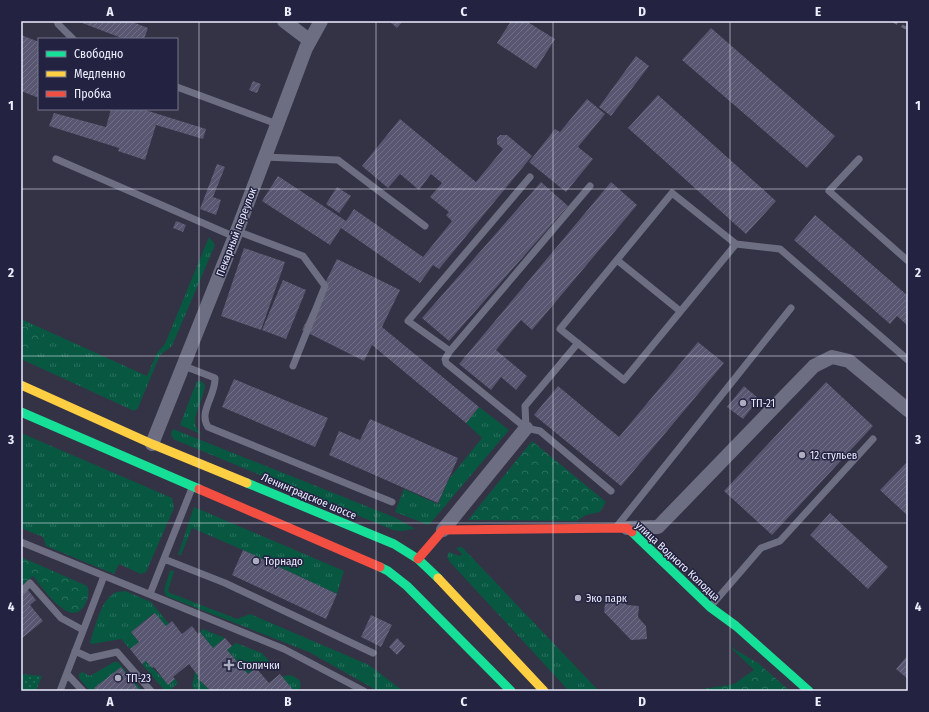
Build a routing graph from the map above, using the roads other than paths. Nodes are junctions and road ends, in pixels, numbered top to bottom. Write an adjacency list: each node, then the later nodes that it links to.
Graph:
1 (57, 21): 4 (lane)
2 (284, 21): 5 (street)
3 (321, 21): 5 (street, Пекарный переулок)
4 (72, 38)
5 (309, 40): 7 (street, Пекарный переулок)
6 (178, 87): 7 (lane)
7 (276, 124): 8 (street, Пекарный переулок)
8 (264, 157): 13 (lane); 14 (street, Пекарный переулок)
9 (56, 159): 14 (lane)
10 (859, 160): 17 (lane)
11 (530, 177): 21 (lane)
12 (590, 186): 21 (lane)
13 (424, 226)
14 (236, 234): 23 (street, Пекарный переулок); 24 (lane)
15 (736, 244): 16 (lane); 19 (lane); 22 (lane)
16 (617, 260): 19 (lane); 20 (lane)
17 (908, 261)
18 (791, 308): 34 (lane)
19 (680, 311): 20 (lane)
20 (578, 343): 28 (lane)
21 (450, 351): 28 (lane)
22 (908, 360)
23 (184, 366): 30 (street, Пекарный переулок); 33 (lane)
24 (293, 366)
25 (21, 385): 30 (main road, Ленинградское шоссе)
26 (908, 410): 34 (street)
27 (21, 412): 31 (main road)
28 (526, 428): 32 (lane); 35 (street)
29 (873, 439): 42 (lane)
30 (152, 444): 38 (main road, Ленинградское шоссе)
31 (193, 486): 37 (lane); 51 (main road)
32 (611, 491)
33 (392, 502)
34 (621, 528): 35 (main road); 42 (main road, улица Водного Колодца)
35 (443, 530): 38 (main road)
36 (21, 542): 39 (lane)
37 (164, 559): 41 (lane); 45 (lane)
38 (418, 559): 52 (main road, Ленинградское шоссе)
39 (104, 576): 41 (lane); 43 (lane)
40 (23, 590): 43 (lane)
41 (150, 594): 50 (lane)
42 (710, 607): 53 (main road, улица Водного Колодца)
43 (83, 630): 44 (lane)
44 (75, 651): 46 (lane); 49 (lane)
45 (373, 653)
46 (67, 674): 47 (lane); 48 (lane)
47 (60, 691)
48 (83, 691)
49 (151, 691)
50 (364, 691)
51 (511, 691)
52 (544, 691)
53 (809, 691)

